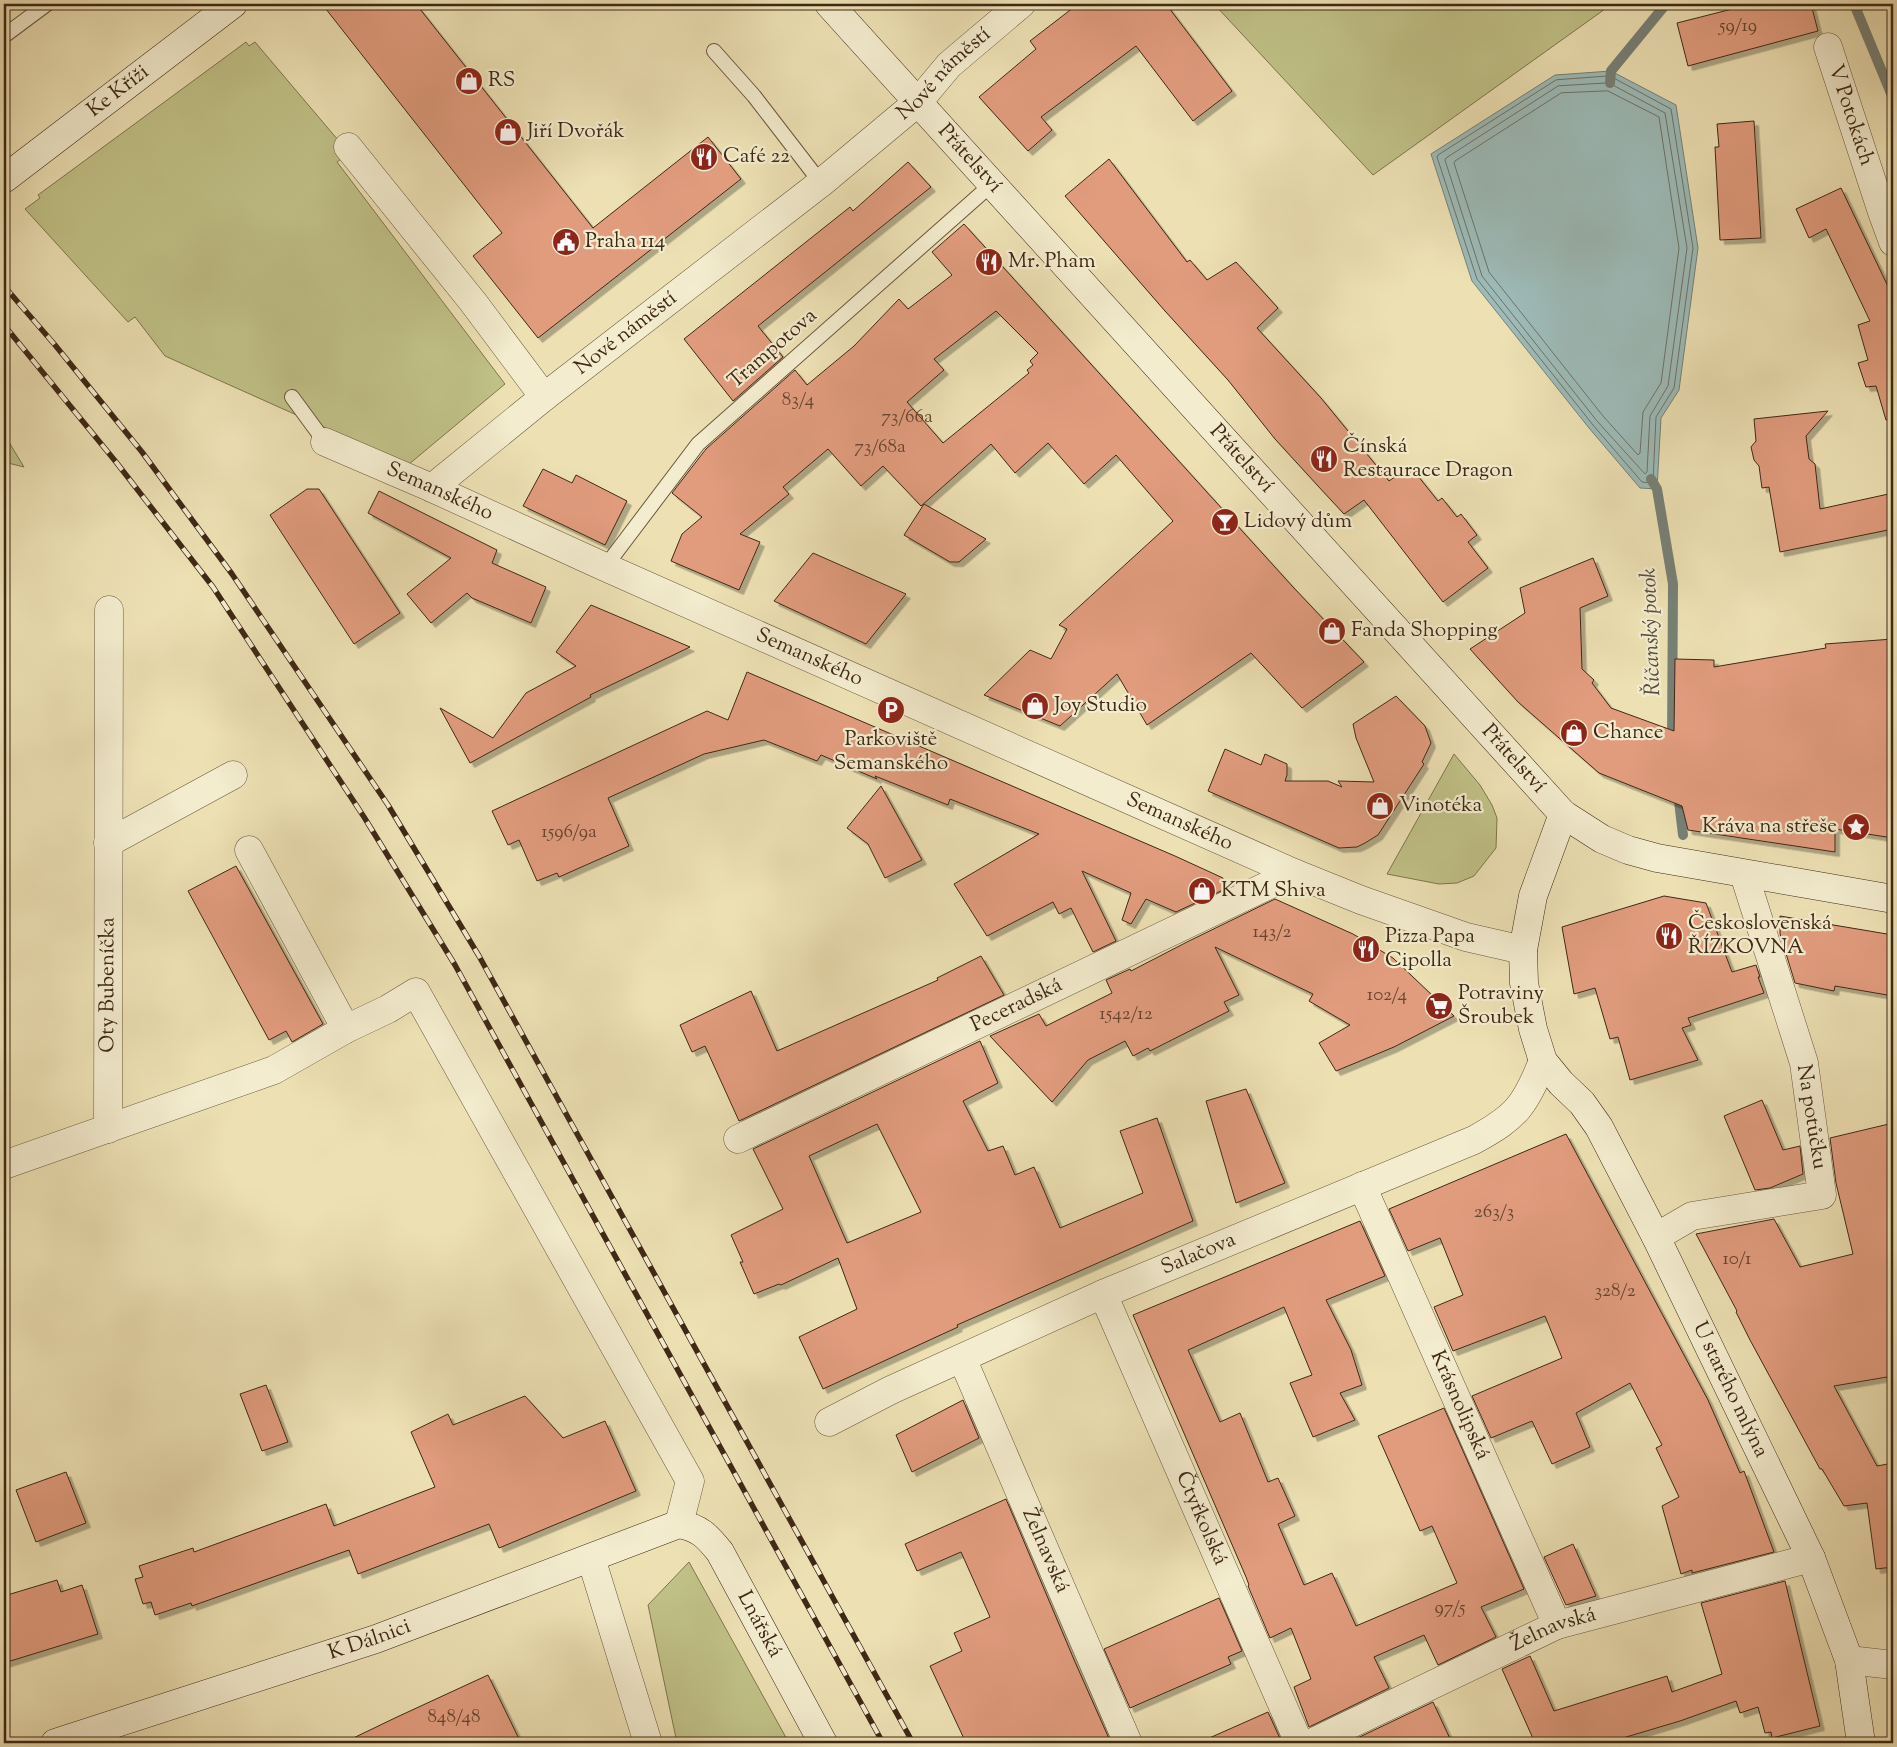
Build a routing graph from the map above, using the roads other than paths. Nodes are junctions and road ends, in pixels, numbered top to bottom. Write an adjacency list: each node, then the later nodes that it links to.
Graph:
1 (47, 4): 5 (lane)
2 (233, 4): 10 (street, Ke Kříži)
3 (829, 4): 8 (street, Přátelství)
4 (1021, 4): 8 (street, Nové náměstí)
5 (4, 36)
6 (1828, 47): 13 (street, V Potokách)
7 (714, 51): 11 (lane)
8 (918, 102): 11 (street, Nové náměstí); 12 (street, Přátelství)
9 (348, 147): 15 (street)
10 (4, 179)
11 (821, 183): 15 (street, Nové náměstí)
12 (992, 184): 18 (lane, Trampotova); 21 (street, Přátelství)
13 (1893, 242)
14 (292, 397): 16 (lane)
15 (544, 397): 17 (street, Nové náměstí)
16 (325, 442): 17 (street, Semanského)
17 (432, 488): 18 (street, Semanského)
18 (605, 567): 24 (street, Semanského)
19 (108, 610): 22 (street, Oty Bubeníčka)
20 (234, 775): 22 (street)
21 (1563, 814): 25 (street, Přátelství); 27 (street, U starého mlýna)
22 (108, 842): 30 (street, Oty Bubeníčka)
23 (249, 850): 28 (street)
24 (1294, 873): 27 (street, Semanského); 31 (street, Peceradská)
25 (1744, 874): 26 (street, Přátelství); 34 (street, Na potůčku)
26 (1893, 899)
27 (1523, 950): 29 (street, U starého mlýna)
28 (346, 1029): 30 (street); 38 (street)
29 (1543, 1061): 33 (street, Salačova); 34 (street, U starého mlýna)
30 (108, 1128): 32 (street)
31 (738, 1139)
32 (4, 1165)
33 (1362, 1186): 35 (street, Salačova); 41 (street, Krásnolipská)
34 (1656, 1237): 40 (street, U starého mlýna)
35 (1103, 1294): 36 (street, Salačova); 48 (street, Čtyřkolská)
36 (962, 1358): 37 (street, Salačova); 47 (street, Želnavská)
37 (829, 1422)
38 (679, 1524): 39 (street, K Dálnici); 46 (street, Lnářská)
39 (590, 1558): 44 (street, K Dálnici); 45 (street)
40 (1811, 1558): 41 (street, Želnavská); 42 (street, U starého mlýna)
41 (1557, 1625): 49 (street, Želnavská)
42 (1849, 1660): 43 (street); 50 (street, U starého mlýna)
43 (1893, 1665)
44 (55, 1743)
45 (648, 1743)
46 (823, 1743)
47 (1128, 1743)
48 (1299, 1743)
49 (1311, 1743)
50 (1861, 1743)

